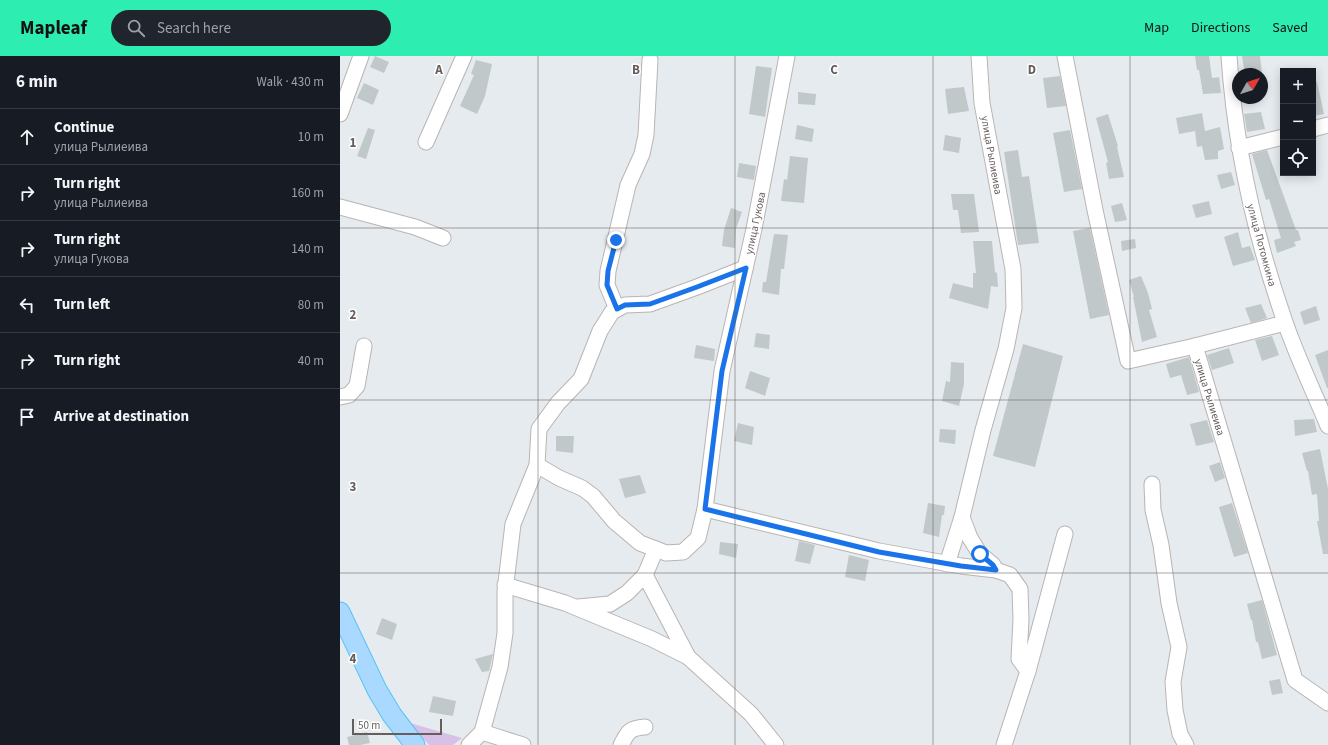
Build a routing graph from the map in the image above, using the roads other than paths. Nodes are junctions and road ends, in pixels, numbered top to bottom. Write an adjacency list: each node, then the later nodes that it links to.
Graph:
1 (361, 56): 8 (street)
2 (464, 56): 12 (street)
3 (787, 56): 16 (street, улица Гукова)
4 (979, 56): 26 (street, улица Рылиеива)
5 (1065, 56): 20 (street, улица Рылиеива)
6 (1228, 56): 13 (street, улица Потомкина)
7 (645, 57): 17 (street)
8 (340, 114)
9 (1328, 125): 10 (street)
10 (1316, 128)
11 (1280, 138): 13 (street)
12 (426, 142)
13 (1239, 148): 18 (street, улица Потомкина)
14 (340, 207): 15 (street)
15 (443, 238)
16 (746, 268): 17 (street); 25 (street, улица Гукова)
17 (617, 309): 23 (street)
18 (1285, 324): 20 (street); 22 (street, улица Потомкина)
19 (364, 346): 21 (street)
20 (1195, 346): 37 (street, улица Рылиеива)
21 (340, 397)
22 (1328, 426)
23 (537, 465): 28 (street, улица Гукова); 32 (street)
24 (1152, 484): 46 (street)
25 (705, 509): 28 (street, улица Гукова); 29 (street)
26 (962, 518): 29 (street, улица Рылиеива); 30 (street)
27 (1065, 534): 36 (street)
28 (656, 549): 31 (street)
29 (947, 564): 30 (street)
30 (996, 570): 36 (street)
31 (645, 575): 33 (street); 35 (street)
32 (505, 585): 33 (street); 39 (street)
33 (575, 608): 35 (street)
34 (340, 612): 40 (main road)
35 (688, 657): 44 (street)
36 (1028, 672): 45 (street)
37 (1328, 703)
38 (645, 727): 43 (street)
39 (482, 732): 41 (street); 42 (street)
40 (415, 745)
41 (469, 745)
42 (523, 745)
43 (621, 745)
44 (776, 745)
45 (1004, 745)
46 (1186, 745)

